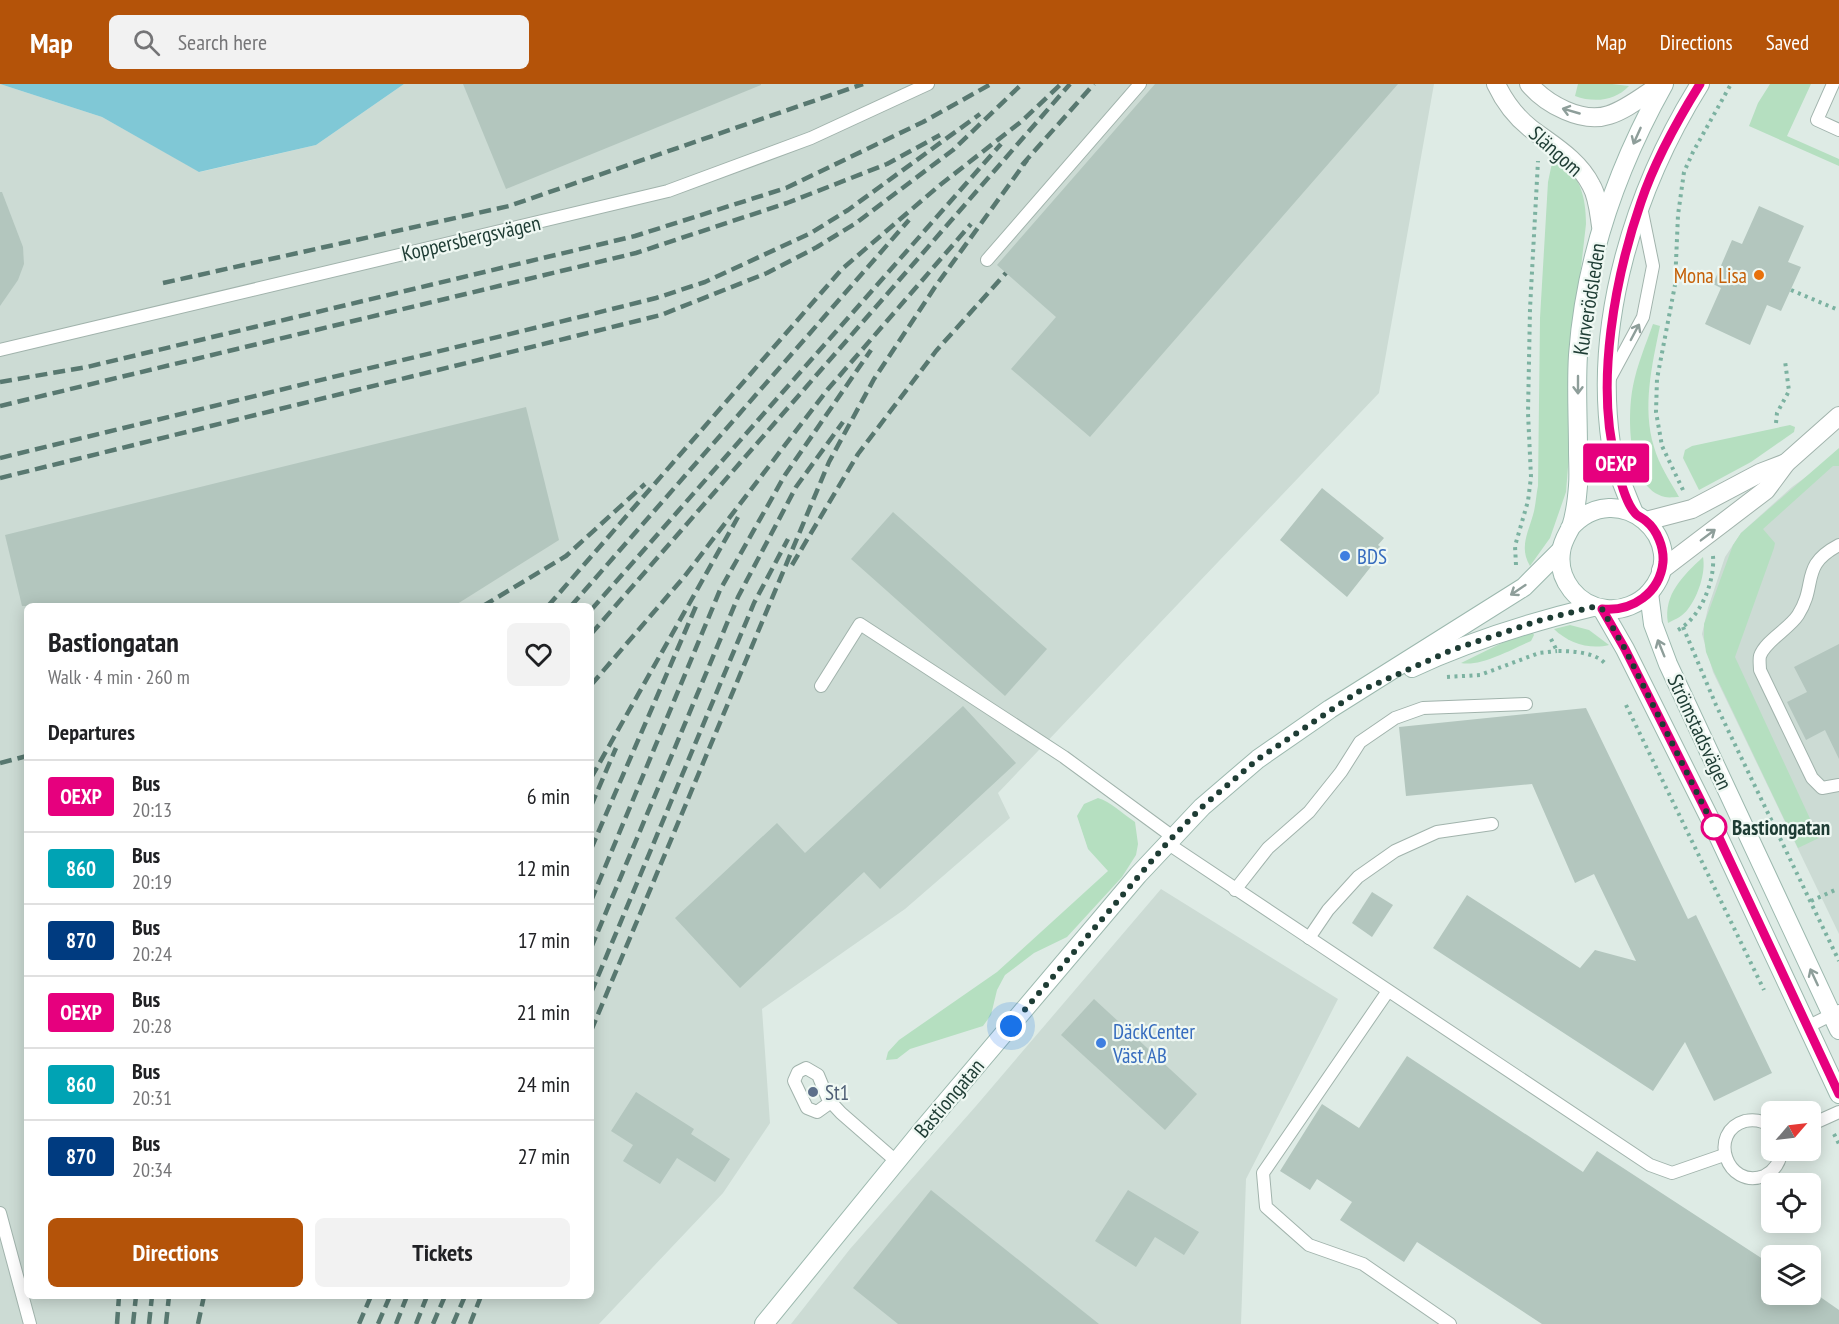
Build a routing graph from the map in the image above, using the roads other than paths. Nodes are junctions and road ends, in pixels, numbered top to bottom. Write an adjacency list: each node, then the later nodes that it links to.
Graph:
1 (928, 84): 12 (lane, Koppersbergsvägen)
2 (1140, 84): 11 (lane)
3 (1496, 84): 10 (main road, Slängom)
4 (1529, 84): 5 (main road, Slängom, one-way to 4)
5 (1663, 84): 10 (main road, Kurverödsleden, one-way to 10)
6 (1700, 84): 9 (main road, Kurverödsleden)
7 (1833, 84): 8 (lane)
8 (1839, 130)
9 (1641, 202): 13 (main road, Kurverödsleden); 13 (lane, one-way to 9)
10 (1601, 226): 17 (main road, Kurverödsleden, one-way to 17)
11 (987, 260)
12 (0, 350)
13 (1607, 384): 16 (main road, Kurverödsleden)
14 (1839, 416): 15 (main road)
15 (1786, 463): 16 (main road); 20 (main road, one-way to 15)
16 (1640, 517): 17 (main road); 20 (main road, Kurverödsleden)
17 (1570, 528): 19 (main road, Kurverödsleden)
18 (1839, 545): 26 (lane)
19 (1561, 550): 22 (main road, Kurverödsleden); 24 (main road, Bastiongatan, one-way to 24)
20 (1661, 570): 21 (main road)
21 (1649, 593): 22 (main road); 32 (main road, Strömstadsvägen, one-way to 21)
22 (1598, 608): 24 (main road, Bastiongatan); 33 (main road, Strömstadsvägen)
23 (821, 686): 28 (lane)
24 (1358, 692): 28 (main road, Bastiongatan)
25 (1526, 704): 29 (lane)
26 (1839, 785)
27 (1492, 824): 30 (lane)
28 (1170, 840): 29 (lane); 40 (main road, Bastiongatan)
29 (1235, 890): 30 (lane)
30 (1309, 938): 31 (lane)
31 (1388, 991): 39 (lane); 45 (lane)
32 (1837, 1019): 33 (lane)
33 (1808, 1027): 34 (main road, Strömstadsvägen)
34 (1839, 1094)
35 (831, 1102): 40 (lane)
36 (1839, 1112): 37 (lane)
37 (1821, 1120)
38 (1761, 1121): 39 (lane)
39 (1724, 1155): 41 (lane)
40 (896, 1161): 44 (main road, Bastiongatan)
41 (1779, 1161)
42 (0, 1213): 43 (lane)
43 (30, 1324)
44 (764, 1324)
45 (1450, 1324)

